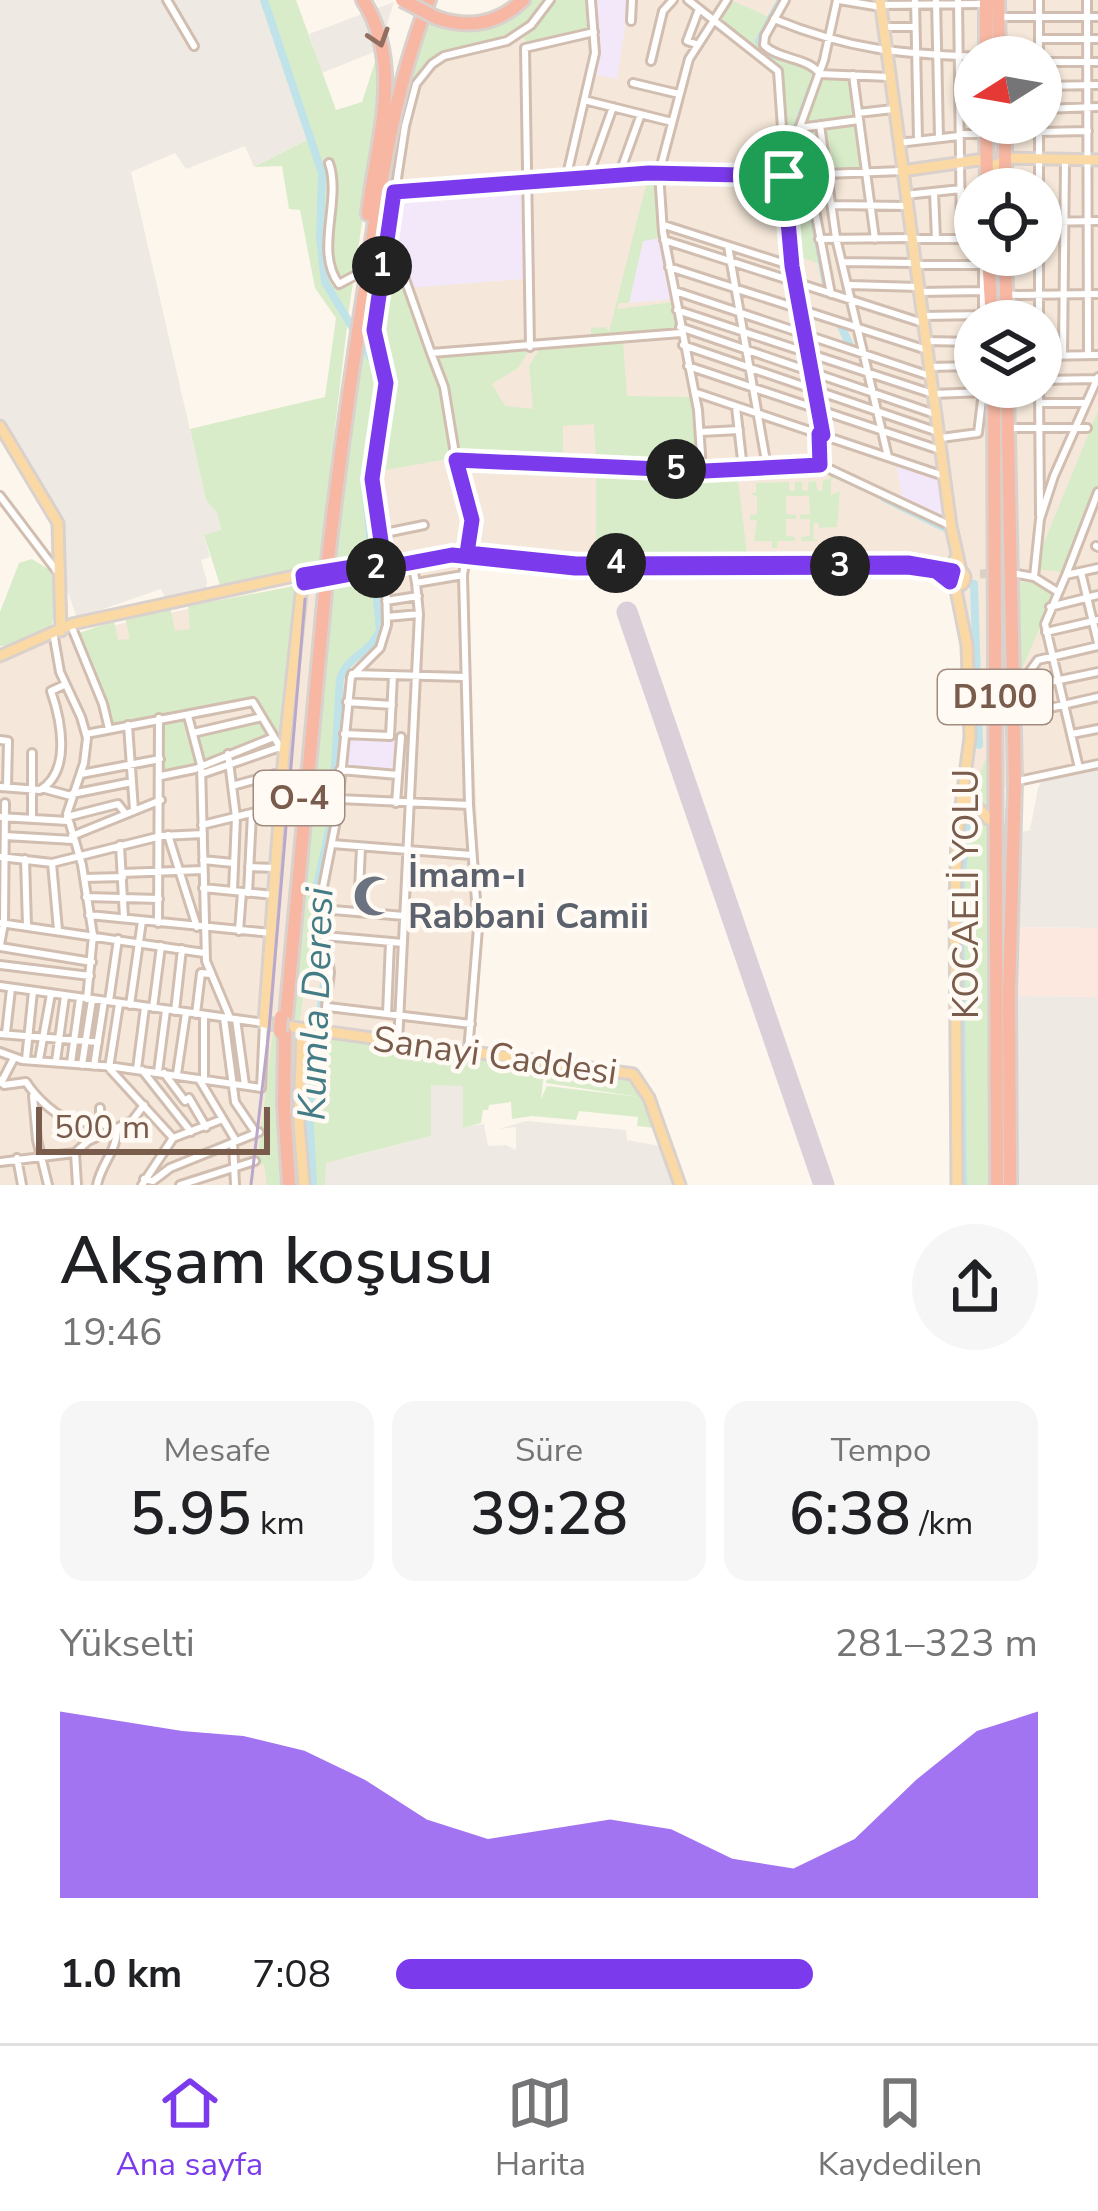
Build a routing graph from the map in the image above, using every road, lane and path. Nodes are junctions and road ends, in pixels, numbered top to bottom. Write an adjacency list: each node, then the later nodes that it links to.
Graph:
1 (167, 0): 44 (street)
2 (363, 0): 121 (highway, one-way to 121)
3 (402, 0): 23 (highway, bridge)
4 (414, 0): 23 (highway, bridge)
5 (426, 0): 121 (highway, O-4); 156 (highway, O-4)
6 (519, 0): 23 (highway)
7 (550, 0): 100 (street)
8 (591, 0): 33 (street)
9 (632, 0): 30 (street)
10 (673, 0): 50 (street)
11 (688, 0): 22 (street)
12 (727, 0): 29 (street)
13 (785, 0): 28 (street)
14 (838, 0): 21 (street); 42 (street)
15 (1039, 0): 27 (street)
16 (1087, 0): 25 (street)
17 (991, 1): 20 (street); 24 (highway); 35 (street); 36 (highway)
18 (915, 2): 19 (street); 21 (street); 32 (street)
19 (937, 2): 20 (street); 47 (street)
20 (958, 2): 34 (street)
21 (880, 4): 31 (main road)
22 (699, 9): 29 (street); 43 (street)
23 (439, 15)
24 (1004, 17): 27 (street); 37 (highway)
25 (1087, 17): 26 (street); 27 (street); 40 (street)
26 (1098, 17)
27 (1039, 18): 38 (street)
28 (774, 19): 42 (street); 53 (street)
29 (713, 20): 43 (street); 95 (street)
30 (631, 21)
31 (884, 28): 32 (street); 45 (main road)
32 (915, 28): 46 (street)
33 (594, 32): 61 (street); 98 (street)
34 (958, 36)
35 (985, 36)
36 (994, 36)
37 (1000, 36)
38 (1039, 36)
39 (1062, 39): 40 (street)
40 (1087, 39): 41 (street); 51 (street)
41 (1098, 39)
42 (829, 41): 45 (street); 53 (street)
43 (696, 44): 60 (street)
44 (194, 46)
45 (886, 52): 46 (street); 55 (main road)
46 (914, 53): 47 (street); 76 (street)
47 (936, 55): 48 (street); 75 (street)
48 (954, 56)
49 (1062, 61): 51 (street)
50 (650, 62)
51 (1088, 62): 52 (street); 57 (street)
52 (1098, 62)
53 (820, 74): 54 (street); 71 (street)
54 (853, 75): 55 (street); 68 (street)
55 (889, 76): 66 (main road)
56 (633, 83): 60 (street)
57 (1088, 85): 58 (street); 59 (street); 63 (street)
58 (1098, 85)
59 (1062, 86)
60 (679, 94): 69 (street)
61 (584, 100): 62 (street); 97 (street)
62 (613, 107): 67 (street); 96 (street)
63 (1088, 107): 64 (street); 65 (street); 73 (street)
64 (1098, 107)
65 (1062, 108)
66 (893, 109): 68 (street); 77 (main road)
67 (641, 114): 69 (street); 92 (street)
68 (859, 117): 70 (street); 91 (street)
69 (672, 122): 90 (street)
70 (820, 125): 71 (street); 94 (street)
71 (799, 128): 93 (street)
72 (1062, 129): 73 (street)
73 (1088, 131): 83 (street)
74 (954, 136): 75 (street)
75 (939, 138): 76 (street)
76 (918, 140): 77 (street)
77 (898, 143): 89 (main road)
78 (959, 144): 85 (street)
79 (1039, 144): 81 (street)
80 (999, 155): 81 (main road); 84 (highway); 84 (highway)
81 (1039, 157): 82 (main road); 88 (street)
82 (1065, 158): 83 (main road); 105 (street)
83 (1093, 158): 106 (street)
84 (984, 159): 85 (main road)
85 (960, 163): 87 (street); 89 (main road)
86 (328, 164): 131 (street)
87 (960, 168)
88 (1039, 168)
89 (902, 170): 91 (street); 102 (main road)
90 (659, 173): 92 (street); 95 (street); 108 (street)
91 (867, 173): 94 (street); 104 (street)
92 (619, 175): 96 (street)
93 (803, 175): 94 (street); 95 (street); 113 (street)
94 (826, 175): 103 (street)
95 (784, 176): 127 (street)
96 (588, 177): 97 (street)
97 (566, 179): 98 (street)
98 (527, 182): 100 (street); 168 (street)
99 (954, 190): 101 (street)
100 (394, 192): 109 (street)
101 (934, 192): 102 (street); 114 (street)
102 (905, 200): 104 (street); 112 (main road)
103 (831, 205): 104 (street); 110 (street)
104 (871, 205): 111 (street)
105 (1064, 221): 106 (street); 144 (street)
106 (1088, 221): 107 (street); 117 (street)
107 (1098, 221)
108 (662, 225): 116 (street); 119 (street)
109 (388, 229): 120 (street); 124 (street)
110 (836, 238): 111 (street); 113 (street); 125 (street)
111 (875, 238): 112 (street)
112 (910, 238): 114 (street); 126 (main road)
113 (819, 239): 143 (street)
114 (936, 239): 115 (street)
115 (954, 239)
116 (664, 240): 123 (street); 128 (street)
117 (1088, 245): 118 (street); 129 (street)
118 (1098, 245)
119 (728, 246): 123 (street); 127 (street)
120 (394, 252): 124 (street); 171 (street)
121 (364, 257): 156 (highway, O-4)
122 (954, 260): 126 (street)
123 (730, 261): 137 (street); 139 (street)
124 (382, 262): 136 (street)
125 (843, 262): 126 (street); 138 (street)
126 (914, 264): 140 (main road)
127 (792, 266): 137 (street)
128 (669, 267): 139 (street); 141 (street)
129 (1088, 269): 130 (street); 147 (street)
130 (1098, 269)
131 (354, 276)
132 (987, 276): 142 (street)
133 (1005, 276): 148 (highway)
134 (1040, 276): 146 (street)
135 (370, 279): 136 (street)
136 (380, 281): 227 (street)
137 (794, 281): 143 (street); 153 (street)
138 (850, 285): 140 (street); 152 (street)
139 (735, 288): 153 (street); 155 (street)
140 (918, 290): 142 (street); 159 (main road)
141 (675, 291): 154 (street); 155 (street)
142 (984, 291): 149 (street)
143 (831, 293): 152 (street)
144 (1063, 293): 146 (street); 147 (street); 175 (street)
145 (1098, 293): 147 (street)
146 (1040, 294): 148 (street); 151 (street)
147 (1088, 294): 157 (street)
148 (1006, 295): 150 (highway)
149 (987, 300)
150 (1004, 300)
151 (1040, 300)
152 (854, 301): 159 (street); 161 (street)
153 (799, 308): 161 (street); 164 (street)
154 (677, 310): 162 (street); 163 (street)
155 (740, 312): 163 (street); 164 (street)
156 (358, 316): 453 (highway, O-4, bridge)
157 (1088, 319): 158 (street); 173 (street)
158 (1098, 319)
159 (922, 320): 160 (street); 167 (main road)
160 (954, 320)
161 (859, 328): 167 (street); 172 (street)
162 (680, 330): 166 (street); 168 (street); 169 (street)
163 (743, 331): 169 (street); 170 (street)
164 (804, 334): 170 (street); 172 (street)
165 (954, 343): 167 (street)
166 (682, 345): 176 (street); 177 (street)
167 (926, 345): 180 (main road)
168 (530, 346): 171 (street)
169 (747, 350): 177 (street); 179 (street)
170 (807, 352): 179 (street); 181 (street)
171 (431, 353): 215 (street)
172 (865, 354): 180 (street); 181 (street)
173 (1088, 355): 174 (street); 175 (street)
174 (1098, 355)
175 (1063, 356)
176 (687, 365): 184 (street); 186 (street)
177 (750, 368): 184 (street); 185 (street)
178 (954, 369): 180 (street)
179 (811, 372): 185 (street); 188 (street)
180 (930, 372): 189 (main road)
181 (870, 374): 188 (street); 189 (street)
182 (1097, 378): 183 (street); 190 (street)
183 (1062, 381)
184 (754, 388): 199 (street); 201 (street)
185 (815, 391): 199 (street); 200 (street)
186 (694, 392): 192 (street); 210 (street)
187 (954, 392): 189 (street)
188 (874, 393): 200 (street); 202 (street)
189 (933, 394): 202 (main road)
190 (1085, 403): 191 (street); 205 (street)
191 (1062, 404)
192 (736, 406): 201 (street); 208 (street)
193 (988, 408): 212 (street)
194 (991, 408): 305 (highway)
195 (995, 408): 411 (highway, KOCAELİ YOLU / D100)
196 (997, 408): 213 (highway, D100)
197 (1001, 408): 203 (highway)
198 (1040, 408): 204 (street)
199 (819, 410): 209 (street); 211 (street)
200 (878, 412): 209 (street); 212 (street)
201 (760, 414): 211 (street); 217 (street)
202 (935, 414): 212 (main road)
203 (1007, 428): 204 (street); 222 (highway)
204 (1040, 428): 205 (street); 224 (street)
205 (1074, 428): 206 (street); 224 (street)
206 (1087, 428)
207 (0, 429): 233 (main road)
208 (739, 430): 210 (street); 218 (street)
209 (882, 431): 212 (street); 214 (street)
210 (701, 432): 219 (street)
211 (821, 434): 214 (street); 216 (street)
212 (939, 440): 220 (main road)
213 (1000, 442): 222 (highway); 427 (highway, D100)
214 (888, 457): 220 (street)
215 (456, 460): 219 (street); 228 (street)
216 (820, 465): 217 (street); 226 (street)
217 (767, 468): 218 (street)
218 (743, 469): 219 (street)
219 (703, 470)
220 (944, 476): 226 (main road)
221 (1098, 493): 235 (street)
222 (1008, 495): 238 (highway)
223 (0, 496): 233 (street)
224 (1044, 497): 239 (street)
225 (424, 525): 227 (street)
226 (951, 526): 236 (main road)
227 (380, 534): 230 (street)
228 (467, 555): 229 (main road); 230 (main road); 234 (street); 236 (main road); 236 (main road)
229 (412, 562): 230 (main road); 241 (street)
230 (384, 564): 240 (main road); 246 (street)
231 (1098, 568): 232 (street)
232 (1082, 572): 235 (street); 245 (street)
233 (58, 574): 251 (main road)
234 (463, 575): 241 (street); 262 (street)
235 (1066, 575): 242 (street)
236 (958, 576): 237 (main road); 306 (main road)
237 (980, 576)
238 (1012, 576): 239 (street); 256 (highway)
239 (1031, 577): 242 (street)
240 (299, 583): 251 (main road); 285 (main road)
241 (416, 583): 244 (street)
242 (1058, 592): 247 (street)
243 (1098, 595): 245 (street)
244 (418, 596): 246 (street); 248 (street)
245 (1087, 598): 247 (street); 250 (street)
246 (386, 601): 249 (street)
247 (1050, 608): 252 (street)
248 (419, 614): 249 (street); 261 (street)
249 (388, 617): 259 (street)
250 (1095, 621): 252 (street); 253 (street)
251 (62, 629): 255 (main road); 264 (street); 274 (street)
252 (1046, 632): 254 (street)
253 (1098, 645): 254 (street)
254 (1052, 656): 257 (street); 263 (street)
255 (0, 657)
256 (1014, 661): 257 (street); 267 (highway)
257 (1026, 671): 267 (street)
258 (1098, 672): 263 (street)
259 (352, 674): 260 (street); 266 (street)
260 (393, 675): 261 (street); 269 (street)
261 (416, 676): 262 (street); 283 (street)
262 (464, 677): 313 (street)
263 (1058, 680): 267 (street); 268 (street)
264 (64, 685): 277 (street); 303 (street)
265 (1098, 697): 268 (street)
266 (347, 702): 269 (street); 278 (street)
267 (1014, 702): 268 (street); 300 (highway)
268 (1065, 705): 279 (street)
269 (392, 706): 280 (street)
270 (188, 716): 271 (street); 272 (street); 276 (street)
271 (262, 717): 276 (street); 281 (street)
272 (160, 718): 273 (street); 288 (street)
273 (128, 725): 274 (street); 290 (street)
274 (109, 729): 277 (street)
275 (1098, 729): 279 (street)
276 (193, 733): 293 (street)
277 (86, 734): 296 (street)
278 (344, 734): 280 (street); 294 (street)
279 (1072, 734): 292 (street)
280 (390, 736): 282 (street)
281 (274, 737): 285 (street); 287 (street)
282 (401, 737): 283 (street); 297 (street)
283 (412, 737): 312 (street)
284 (0, 740): 302 (street)
285 (282, 750): 291 (street); 295 (main road)
286 (32, 753): 304 (street)
287 (228, 754): 291 (street); 293 (street)
288 (160, 759): 290 (street); 298 (street)
289 (1098, 764): 292 (street)
290 (131, 766): 296 (street); 299 (street)
291 (229, 767): 293 (street); 301 (street)
292 (1079, 768): 300 (street)
293 (201, 770): 298 (street); 322 (street)
294 (340, 770): 297 (street); 308 (street)
295 (283, 772): 301 (street); 314 (main road)
296 (81, 774): 307 (street)
297 (398, 775): 311 (street)
298 (161, 776): 309 (street)
299 (132, 782): 307 (street); 315 (street)
300 (1015, 782): 419 (highway)
301 (232, 786): 318 (street)
302 (3, 787): 304 (street)
303 (45, 788): 304 (street); 307 (street)
304 (31, 789): 319 (street)
305 (988, 790): 306 (main road); 321 (highway)
306 (964, 794): 321 (main road); 456 (main road)
307 (72, 796): 320 (street)
308 (339, 799): 311 (street); 326 (street)
309 (160, 800): 315 (street); 324 (street)
310 (5, 802): 317 (street)
311 (396, 802): 312 (street)
312 (409, 803): 313 (street); 329 (street)
313 (469, 805): 330 (street)
314 (280, 806): 316 (street); 338 (main road)
315 (130, 812): 320 (street); 325 (street)
316 (252, 814): 318 (street); 337 (street)
317 (2, 817): 319 (street); 323 (street)
318 (236, 817): 322 (street); 336 (street)
319 (32, 819): 320 (street)
320 (67, 819): 325 (street)
321 (988, 819): 439 (highway)
322 (203, 830): 324 (street); 334 (street)
323 (5, 836): 325 (street); 331 (street)
324 (164, 836): 327 (street); 340 (street); 341 (street)
325 (73, 838): 332 (street)
326 (332, 844): 328 (street); 350 (street)
327 (120, 845): 332 (street); 342 (street)
328 (361, 847): 329 (street); 351 (street)
329 (407, 849): 330 (street); 353 (street)
330 (472, 855): 393 (street)
331 (2, 857): 333 (street); 357 (street)
332 (80, 858): 335 (street); 343 (street)
333 (26, 860): 335 (street); 358 (street)
334 (203, 860): 336 (street); 339 (street)
335 (52, 862): 360 (street)
336 (233, 863): 345 (street)
337 (250, 867): 338 (street); 345 (street)
338 (275, 868): 346 (main road)
339 (202, 870): 340 (street); 344 (street)
340 (178, 871): 341 (street); 359 (street)
341 (160, 872): 342 (street); 349 (street)
342 (123, 875): 343 (street); 348 (street)
343 (84, 878): 347 (street)
344 (203, 888): 345 (street); 359 (street)
345 (241, 892): 346 (street); 361 (street)
346 (274, 895): 362 (main road)
347 (86, 896): 348 (street); 352 (street)
348 (124, 897): 349 (street); 354 (street)
349 (159, 899): 356 (street)
350 (320, 909): 351 (street); 364 (street)
351 (358, 912): 353 (street)
352 (89, 915): 354 (street); 363 (street)
353 (404, 916): 368 (street)
354 (124, 918): 355 (street)
355 (142, 921): 356 (street); 367 (street)
356 (158, 922): 359 (street)
357 (2, 923): 358 (street); 369 (street)
358 (27, 926): 360 (street)
359 (200, 927): 361 (street); 372 (street)
360 (58, 930): 363 (street)
361 (239, 931): 362 (street)
362 (271, 933): 392 (main road)
363 (93, 935): 365 (street); 373 (street)
364 (324, 936): 366 (street); 385 (street)
365 (118, 939): 367 (street); 383 (street)
366 (390, 942): 368 (street); 389 (street)
367 (140, 943): 370 (street); 384 (street)
368 (403, 943): 390 (street)
369 (0, 946): 373 (street)
370 (161, 946): 371 (street); 386 (street)
371 (182, 949): 372 (street); 387 (street)
372 (205, 953): 375 (street)
373 (92, 962): 376 (street)
374 (0, 965): 376 (street)
375 (210, 974): 388 (street); 391 (street)
376 (90, 976): 382 (street)
377 (0, 986): 378 (street)
378 (11, 988): 379 (street); 396 (street)
379 (33, 992): 380 (street); 397 (street)
380 (51, 994): 381 (street); 398 (street)
381 (65, 996): 382 (street); 399 (street)
382 (86, 999): 383 (street); 400 (street); 401 (street)
383 (110, 1002): 384 (street); 402 (street); 403 (street)
384 (130, 1005): 386 (street)
385 (328, 1007): 389 (street); 395 (street)
386 (149, 1008): 387 (street); 417 (street)
387 (170, 1011): 388 (street); 418 (street)
388 (196, 1014): 391 (street); 420 (street); 421 (street)
389 (387, 1014): 390 (street)
390 (399, 1016): 393 (street); 404 (street)
391 (230, 1018): 392 (street); 423 (street); 424 (street)
392 (264, 1023): 394 (main road, Sanayi Caddesi); 424 (street)
393 (471, 1024): 407 (street)
394 (305, 1029): 395 (main road, Sanayi Caddesi); 454 (main road)
395 (323, 1032): 404 (main road, Sanayi Caddesi); 406 (street)
396 (3, 1034): 397 (street)
397 (28, 1034): 398 (street); 412 (street)
398 (45, 1035): 399 (street); 409 (street)
399 (60, 1037): 400 (street); 410 (street)
400 (74, 1039): 401 (street); 413 (street)
401 (86, 1040): 402 (street); 414 (street)
402 (98, 1040): 403 (street); 415 (street)
403 (113, 1040): 416 (street)
404 (398, 1043): 407 (main road, Sanayi Caddesi)
405 (0, 1052): 408 (street)
406 (321, 1052)
407 (468, 1052): 455 (main road, Sanayi Caddesi)
408 (14, 1058): 412 (street); 422 (street)
409 (39, 1060): 410 (street); 412 (street)
410 (56, 1060): 413 (street)
411 (997, 1060): 439 (highway); 457 (highway, KOCAELİ YOLU / D100)
412 (26, 1061)
413 (71, 1063): 414 (street)
414 (82, 1064): 415 (street)
415 (94, 1066): 416 (street)
416 (109, 1067): 417 (street); 426 (street)
417 (140, 1070): 418 (street); 433 (street)
418 (161, 1073): 420 (street); 431 (street)
419 (1009, 1073): 427 (highway); 457 (highway)
420 (177, 1075): 421 (street)
421 (201, 1080): 423 (street); 429 (street)
422 (1, 1082): 425 (street)
423 (232, 1083): 424 (street); 435 (street)
424 (245, 1085)
425 (33, 1092): 430 (street); 437 (street)
426 (144, 1105): 432 (street); 434 (street)
427 (1003, 1107): 457 (highway, D100)
428 (100, 1108): 430 (street)
429 (223, 1119): 431 (street); 435 (street)
430 (100, 1121): 432 (street)
431 (206, 1127): 433 (street)
432 (116, 1131): 436 (street); 450 (street)
433 (191, 1132): 434 (street)
434 (173, 1138): 446 (street)
435 (234, 1142): 442 (street); 443 (street)
436 (75, 1153): 437 (street); 449 (street)
437 (41, 1154): 438 (street); 448 (street)
438 (17, 1159): 441 (street); 447 (street)
439 (992, 1160): 457 (highway)
440 (255, 1161): 443 (street)
441 (0, 1162)
442 (185, 1162): 445 (street); 446 (street)
443 (232, 1168): 444 (street); 452 (street)
444 (208, 1180): 445 (street)
445 (193, 1181): 451 (street)
446 (143, 1182)
447 (22, 1185)
448 (48, 1185)
449 (76, 1185)
450 (97, 1185)
451 (180, 1185)
452 (235, 1185)
453 (287, 1185)
454 (304, 1185)
455 (680, 1185)
456 (957, 1185)
457 (1000, 1185)

